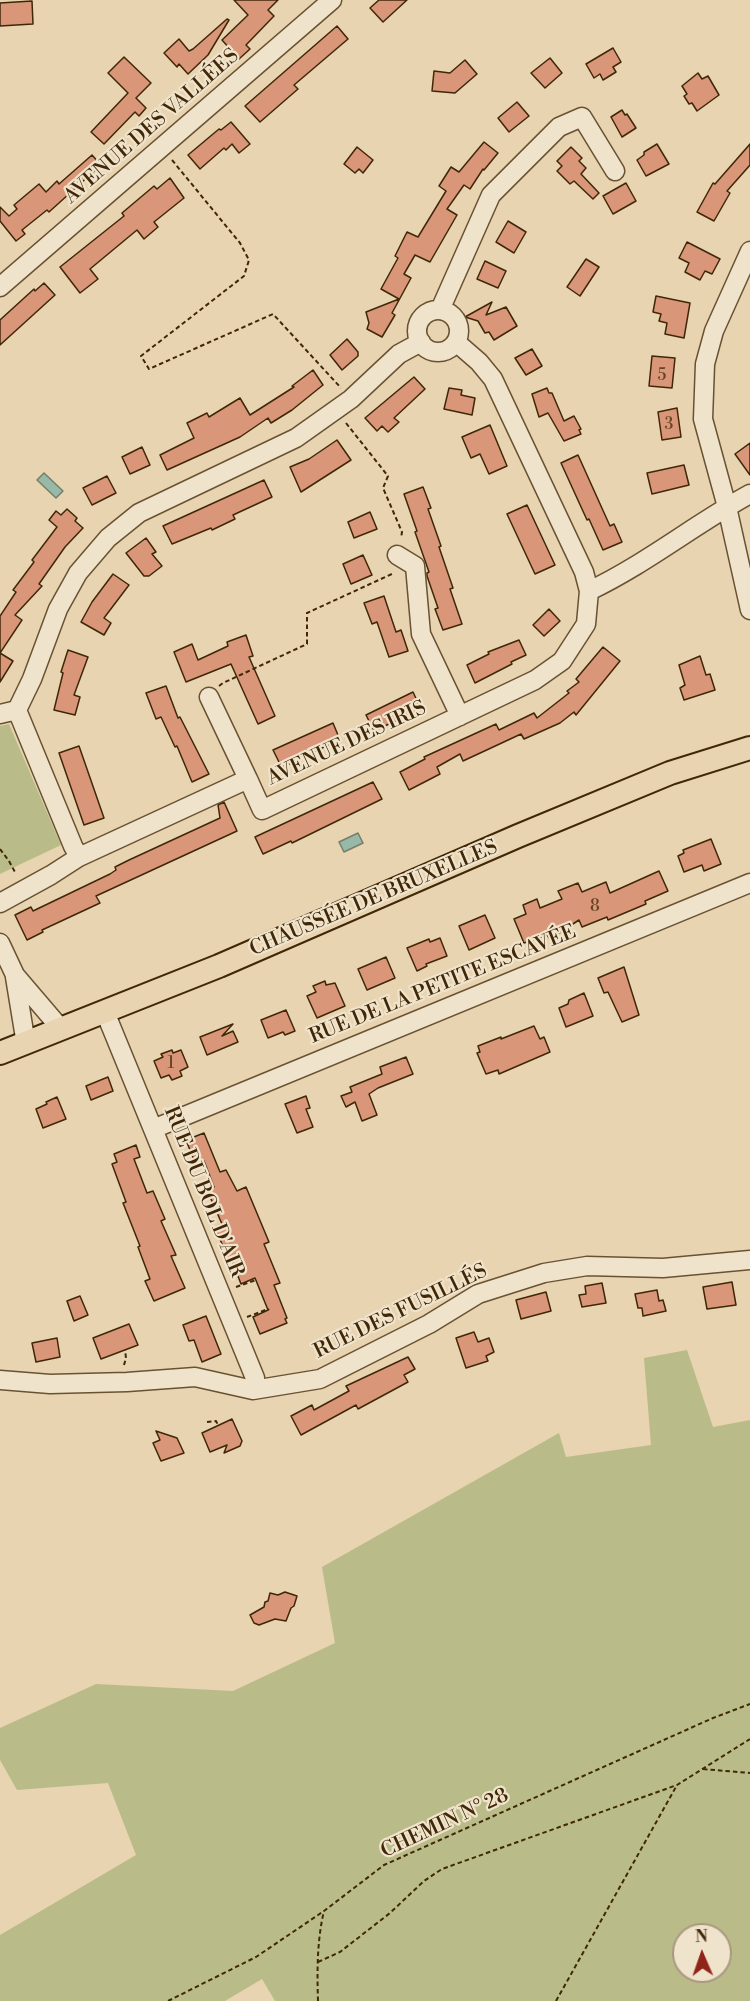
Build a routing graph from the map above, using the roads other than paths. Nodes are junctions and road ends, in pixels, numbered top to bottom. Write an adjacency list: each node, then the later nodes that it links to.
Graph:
1 (333, 0): 4 (street, AVENUE DES VALLÉES)
2 (615, 171): 5 (street)
3 (750, 251): 9 (street)
4 (0, 287)
5 (440, 310): 6 (street); 7 (street)
6 (421, 342): 7 (street); 14 (street)
7 (456, 342): 11 (street, AVENUE DES IRIS)
8 (750, 494): 9 (street)
9 (727, 507): 11 (street); 12 (street)
10 (396, 555): 15 (street)
11 (589, 591): 15 (street, AVENUE DES IRIS)
12 (750, 610)
13 (209, 697): 17 (street)
14 (8, 712): 18 (street)
15 (460, 716): 17 (street, AVENUE DES IRIS)
16 (750, 748): 23 (main road, CHAUSSÉE DE BRUXELLES)
17 (248, 779): 18 (street, AVENUE DES IRIS)
18 (80, 857): 20 (street, AVENUE DES IRIS)
19 (750, 883): 27 (street, RUE DE LA PETITE ESCAVÉE)
20 (0, 903)
21 (0, 943): 22 (street)
22 (15, 975): 24 (street); 25 (street)
23 (105, 1012): 24 (main road, CHAUSSÉE DE BRUXELLES); 27 (street, RUE DU BOL D'AIR)
24 (62, 1030): 25 (main road, CHAUSSÉE DE BRUXELLES)
25 (26, 1044): 26 (main road, CHAUSSÉE DE BRUXELLES)
26 (0, 1053)
27 (153, 1129): 30 (street, RUE DU BOL D'AIR)
28 (750, 1260): 30 (street, RUE DES FUSILLÉS)
29 (0, 1380): 30 (street, RUE DES FUSILLÉS)
30 (253, 1390)

